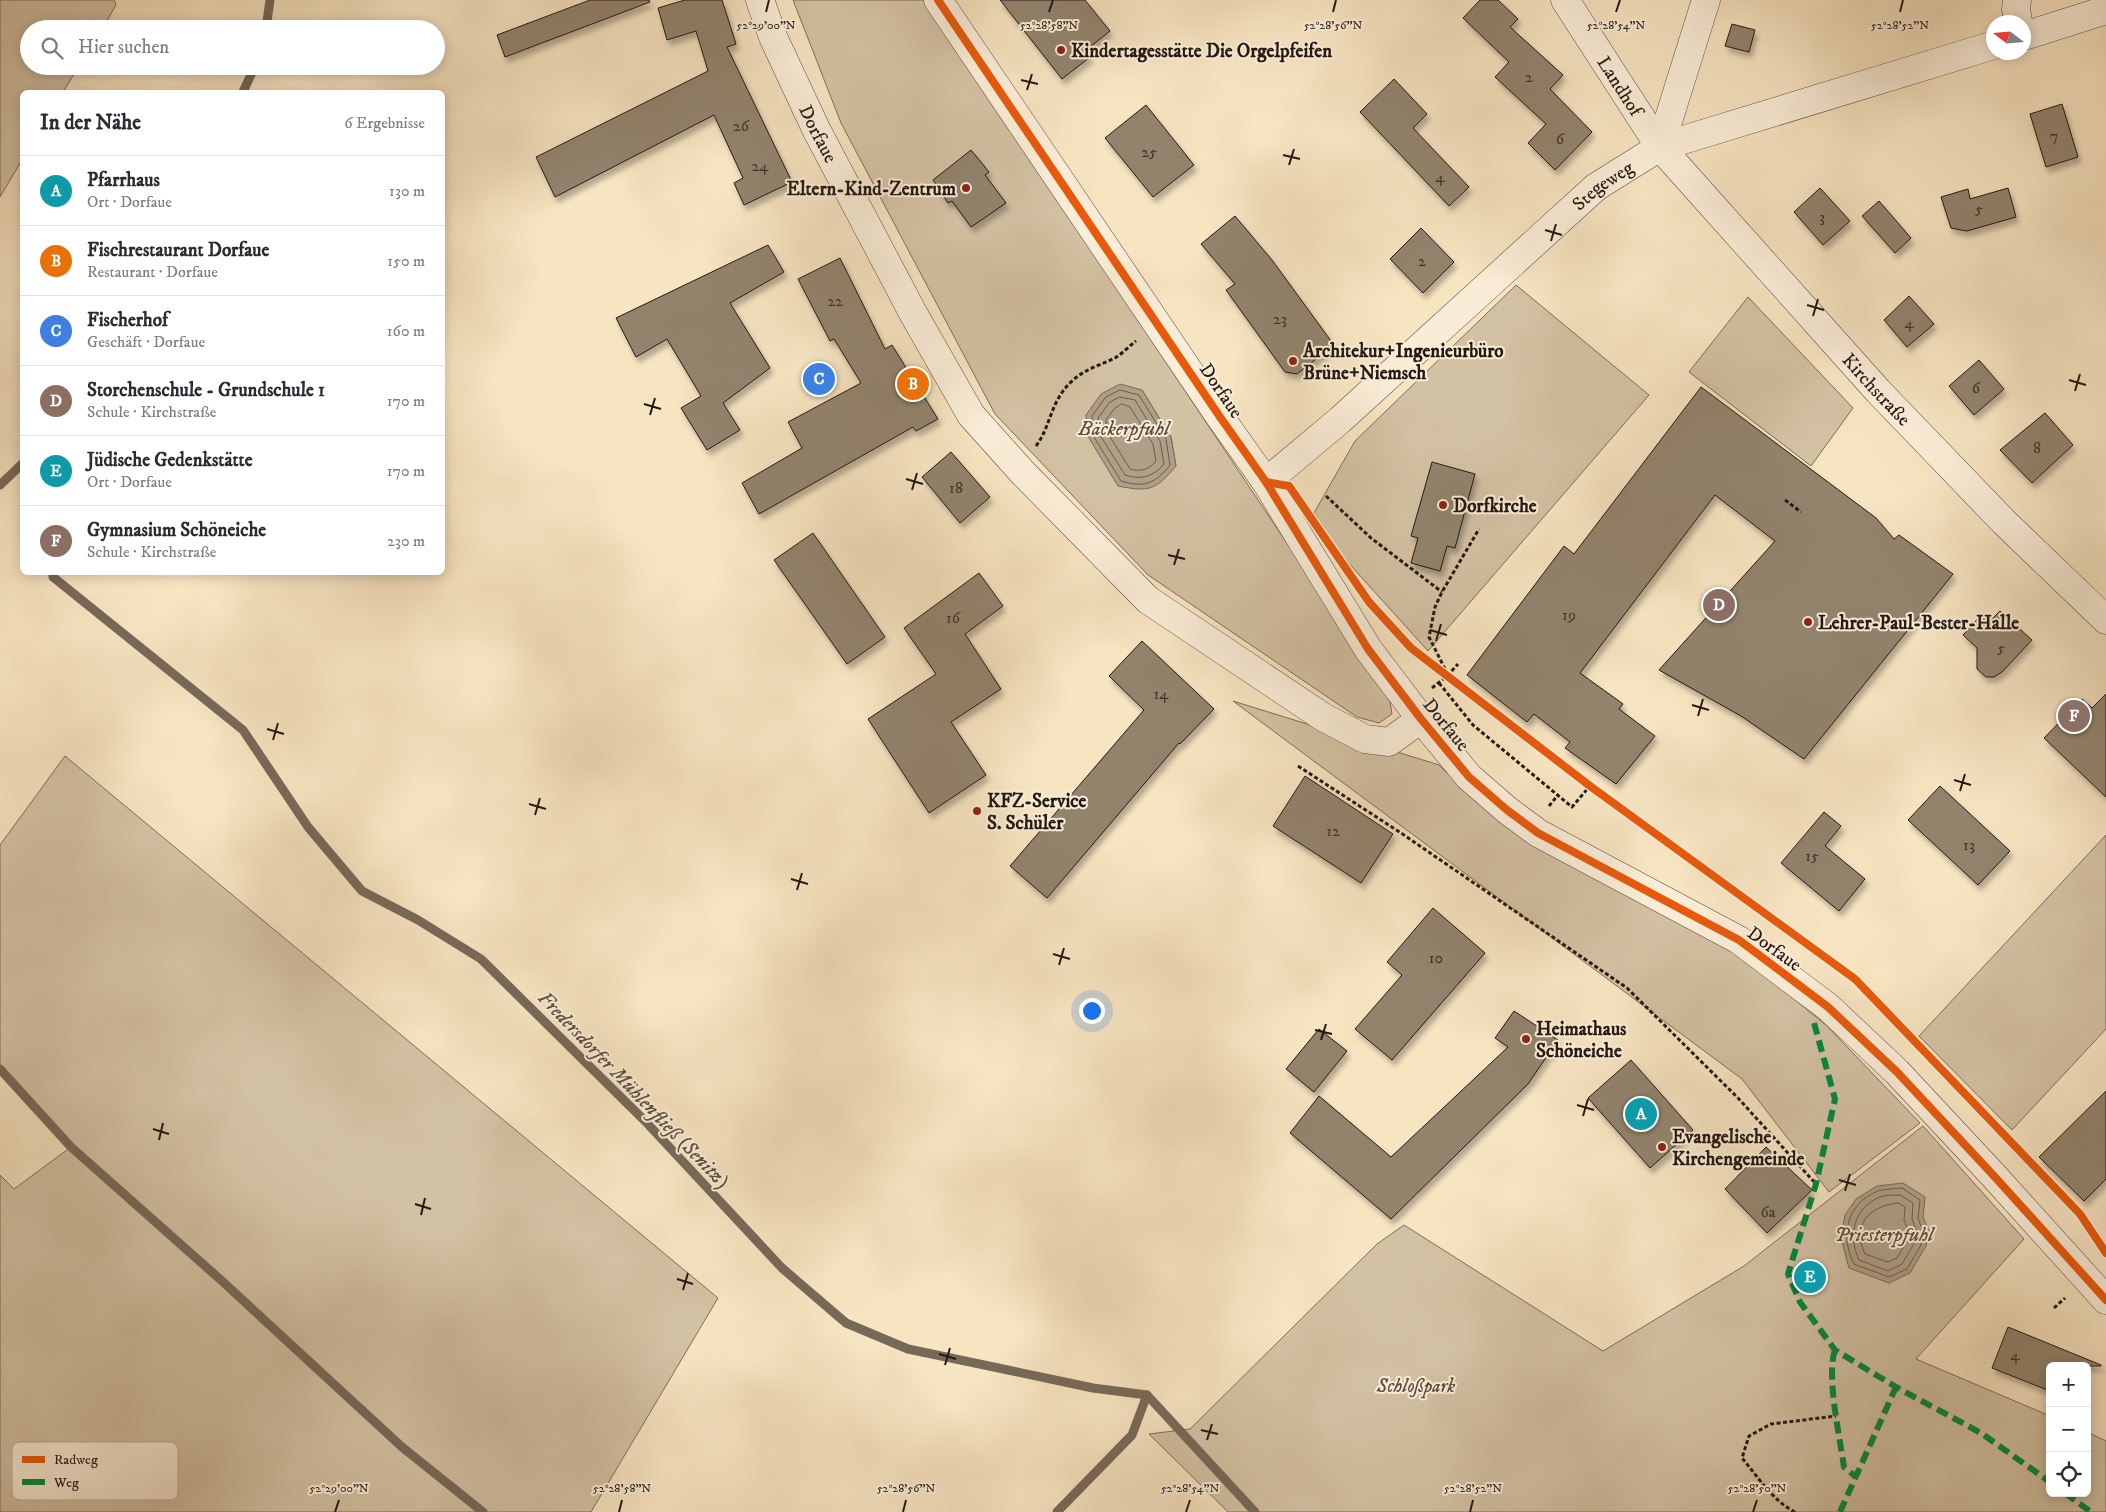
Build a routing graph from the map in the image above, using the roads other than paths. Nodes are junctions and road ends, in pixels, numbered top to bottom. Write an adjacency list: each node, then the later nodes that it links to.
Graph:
1 (760, 0): 13 (street, Dorfaue)
2 (938, 0): 11 (street, Dorfaue)
3 (1565, 0): 10 (street, Landhof)
4 (1706, 0): 10 (street)
5 (2017, 0): 7 (street)
6 (2106, 10): 8 (street)
7 (2017, 15)
8 (2031, 34)
9 (1986, 47): 10 (street, Stegeweg)
10 (1660, 147): 11 (street, Stegeweg); 12 (street, Kirchstraße)
11 (1266, 482): 13 (street, Dorfaue)
12 (2106, 620)
13 (1421, 719): 14 (street, Dorfaue)
14 (2106, 1300)

